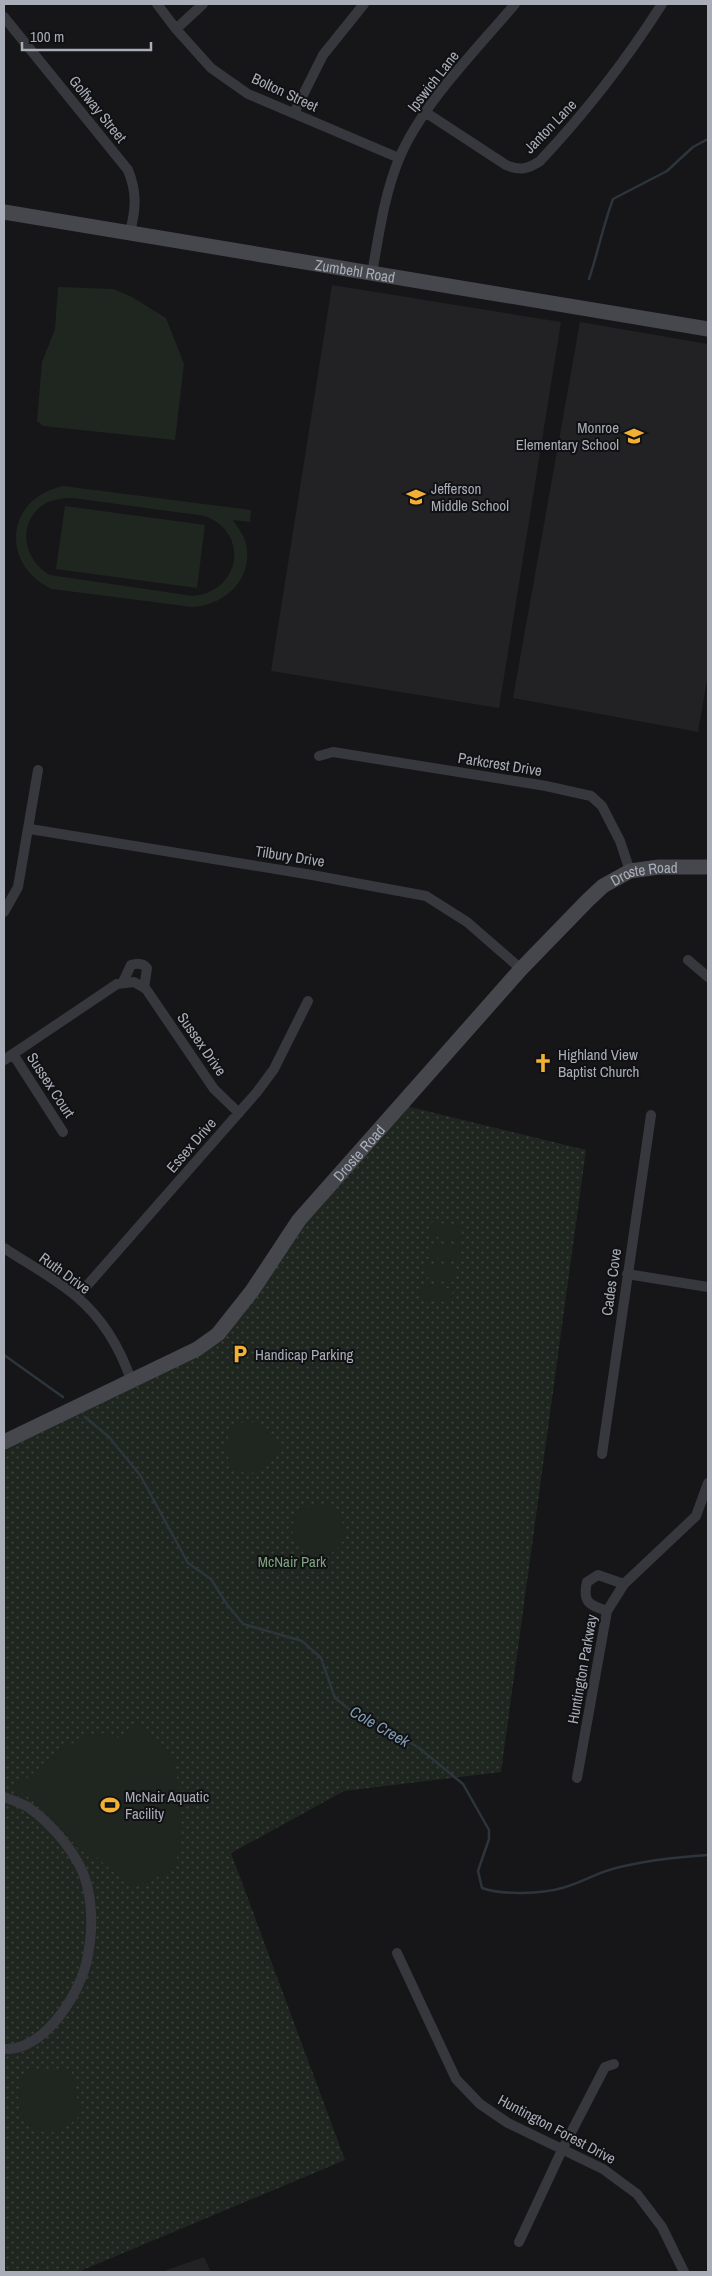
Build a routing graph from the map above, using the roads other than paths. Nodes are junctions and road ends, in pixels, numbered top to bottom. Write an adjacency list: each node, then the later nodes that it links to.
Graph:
1 (157, 4): 7 (street, Bolton Street)
2 (203, 4): 7 (street)
3 (364, 4): 9 (street)
4 (515, 4): 8 (street, Ipswich Lane)
5 (662, 4): 8 (street, Janton Lane)
6 (4, 17): 12 (street, Golfway Street)
7 (176, 29): 9 (street, Bolton Street)
8 (425, 112): 10 (street, Ipswich Lane)
9 (294, 114): 10 (street, Bolton Street)
10 (399, 158): 13 (street, Ipswich Lane)
11 (4, 212): 12 (street, Zumbehl Road)
12 (130, 232): 13 (street, Zumbehl Road)
13 (372, 274): 14 (street, Zumbehl Road)
14 (708, 329)
15 (319, 756): 19 (street, Parkcrest Drive)
16 (38, 770): 17 (street)
17 (30, 829): 20 (street); 22 (street, Tilbury Drive)
18 (708, 867): 19 (street, Droste Road)
19 (630, 871): 22 (street, Droste Road)
20 (4, 912)
21 (688, 960): 23 (street)
22 (521, 970): 35 (street, Droste Road)
23 (708, 977)
24 (123, 982): 25 (street); 25 (street); 27 (street)
25 (144, 988): 28 (street, Sussex Drive)
26 (308, 1001): 28 (street, Essex Drive)
27 (8, 1057): 30 (street, Sussex Court)
28 (239, 1113): 34 (street, Essex Drive)
29 (651, 1115): 32 (street, Cades Cove)
30 (63, 1132)
31 (4, 1248): 34 (street, Ruth Drive)
32 (627, 1274): 33 (street); 37 (street, Cades Cove)
33 (708, 1287)
34 (77, 1297): 35 (street, Ruth Drive)
35 (131, 1380): 36 (street, Droste Road)
36 (4, 1442)
37 (602, 1454)
38 (708, 1483): 39 (street, Huntington Parkway)
39 (624, 1584): 40 (street, Huntington Parkway); 40 (street)
40 (607, 1611): 41 (street, Huntington Parkway)
41 (577, 1778)
42 (4, 1797): 44 (street)
43 (397, 1953): 46 (street, Huntington Forest Drive)
44 (4, 2049)
45 (614, 2064): 46 (street)
46 (562, 2150): 47 (street); 48 (street, Huntington Forest Drive)
47 (518, 2242)
48 (684, 2272)

